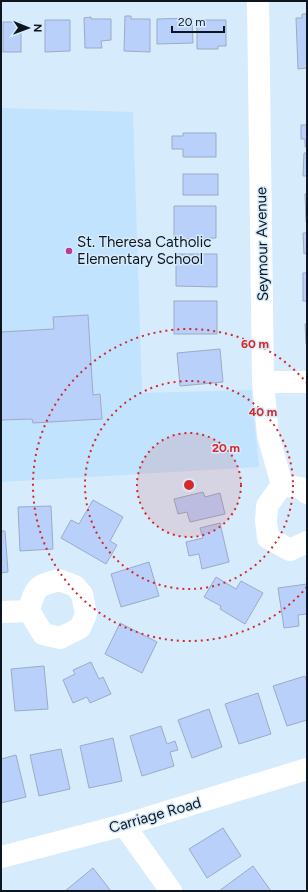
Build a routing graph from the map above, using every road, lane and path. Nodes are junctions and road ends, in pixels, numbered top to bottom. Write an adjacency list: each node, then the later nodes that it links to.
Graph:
1 (258, 1): 2 (street, Seymour Avenue)
2 (263, 382): 3 (street); 4 (street, Seymour Avenue)
3 (307, 382)
4 (282, 485): 5 (street); 6 (street)
5 (307, 492)
6 (307, 542)
7 (29, 611): 8 (street)
8 (1, 612)
9 (307, 769): 10 (street, Carriage Road)
10 (124, 825): 11 (street, Carriage Road); 12 (street)
11 (1, 857)
12 (171, 891)

